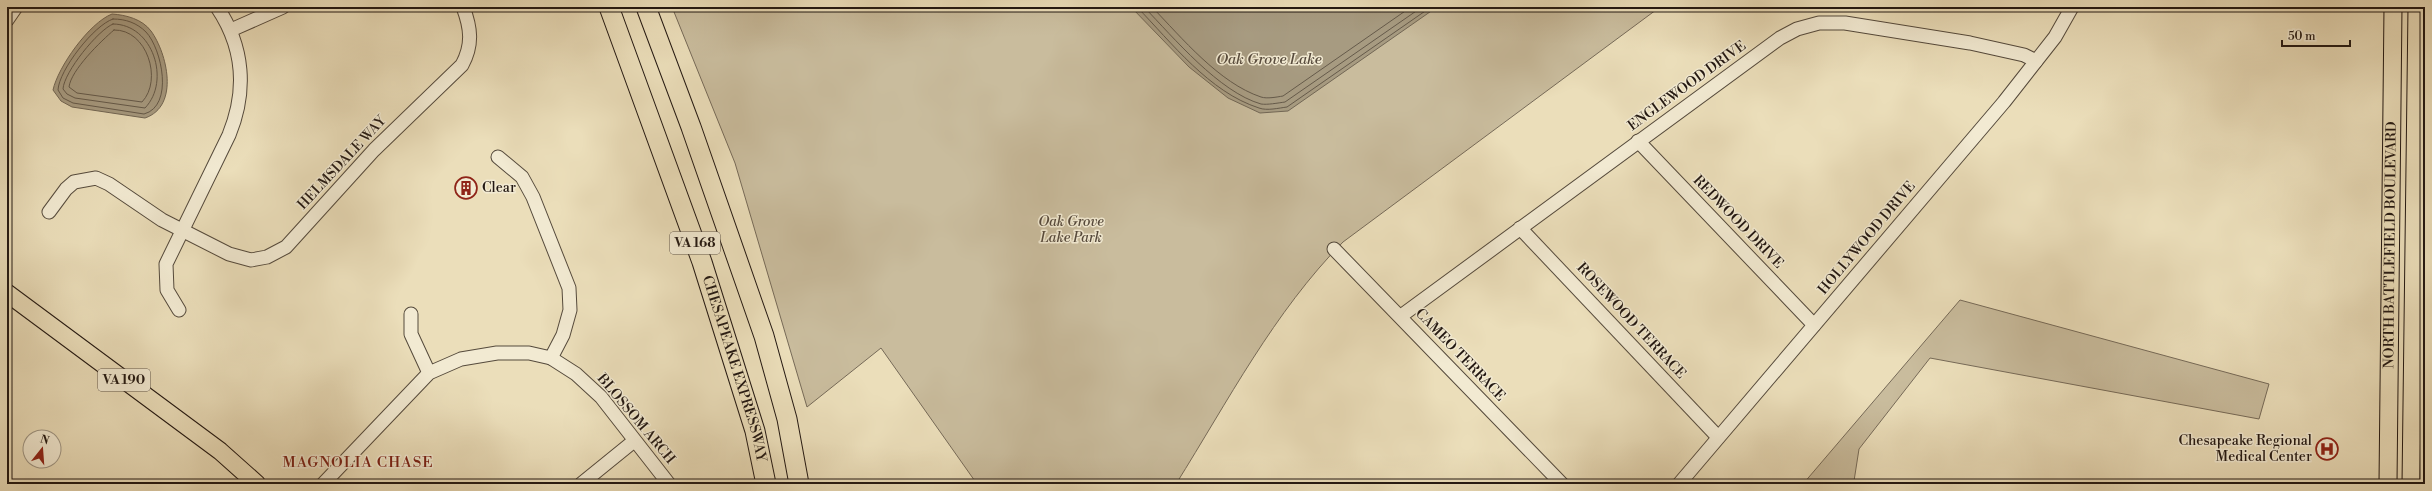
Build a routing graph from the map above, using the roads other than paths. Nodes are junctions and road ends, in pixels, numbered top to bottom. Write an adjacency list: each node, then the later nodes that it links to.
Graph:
1 (16, 7): 10 (street)
2 (217, 7): 11 (street)
3 (283, 7): 11 (street)
4 (463, 7): 17 (street, HELMSDALE WAY)
5 (609, 7): 32 (highway, CHESAPEAKE EXPRESSWAY / VA 168)
6 (646, 7): 33 (highway, VA 168)
7 (2072, 7): 12 (street, HOLLYWOOD DRIVE)
8 (2393, 7): 36 (main road, NORTH BATTLEFIELD BOULEVARD)
9 (2417, 7): 37 (main road, NORTH BATTLEFIELD BOULEVARD)
10 (7, 20)
11 (231, 30): 17 (street)
12 (2036, 61): 13 (street, ENGLEWOOD DRIVE); 23 (street, HOLLYWOOD DRIVE)
13 (1638, 141): 16 (street, ENGLEWOOD DRIVE); 23 (street, REDWOOD DRIVE)
14 (498, 157): 24 (street)
15 (49, 212): 17 (street, HELMSDALE WAY)
16 (1520, 228): 22 (street, ENGLEWOOD DRIVE); 26 (street, ROSEWOOD TERRACE)
17 (182, 230): 20 (street)
18 (1334, 249): 22 (street, CAMEO TERRACE)
19 (7, 292): 28 (main road, VA 190)
20 (179, 310)
21 (411, 314): 25 (street)
22 (1401, 316): 34 (street, CAMEO TERRACE)
23 (1814, 325): 26 (street, HOLLYWOOD DRIVE)
24 (551, 358): 25 (street, BLOSSOM ARCH); 27 (street, BLOSSOM ARCH)
25 (429, 373): 29 (street, BLOSSOM ARCH)
26 (1718, 437): 35 (street, HOLLYWOOD DRIVE)
27 (634, 440): 30 (street); 31 (street, BLOSSOM ARCH)
28 (257, 484)
29 (323, 484)
30 (581, 484)
31 (669, 484)
32 (766, 484)
33 (799, 484)
34 (1562, 484)
35 (1679, 484)
36 (2388, 484)
37 (2411, 484)

